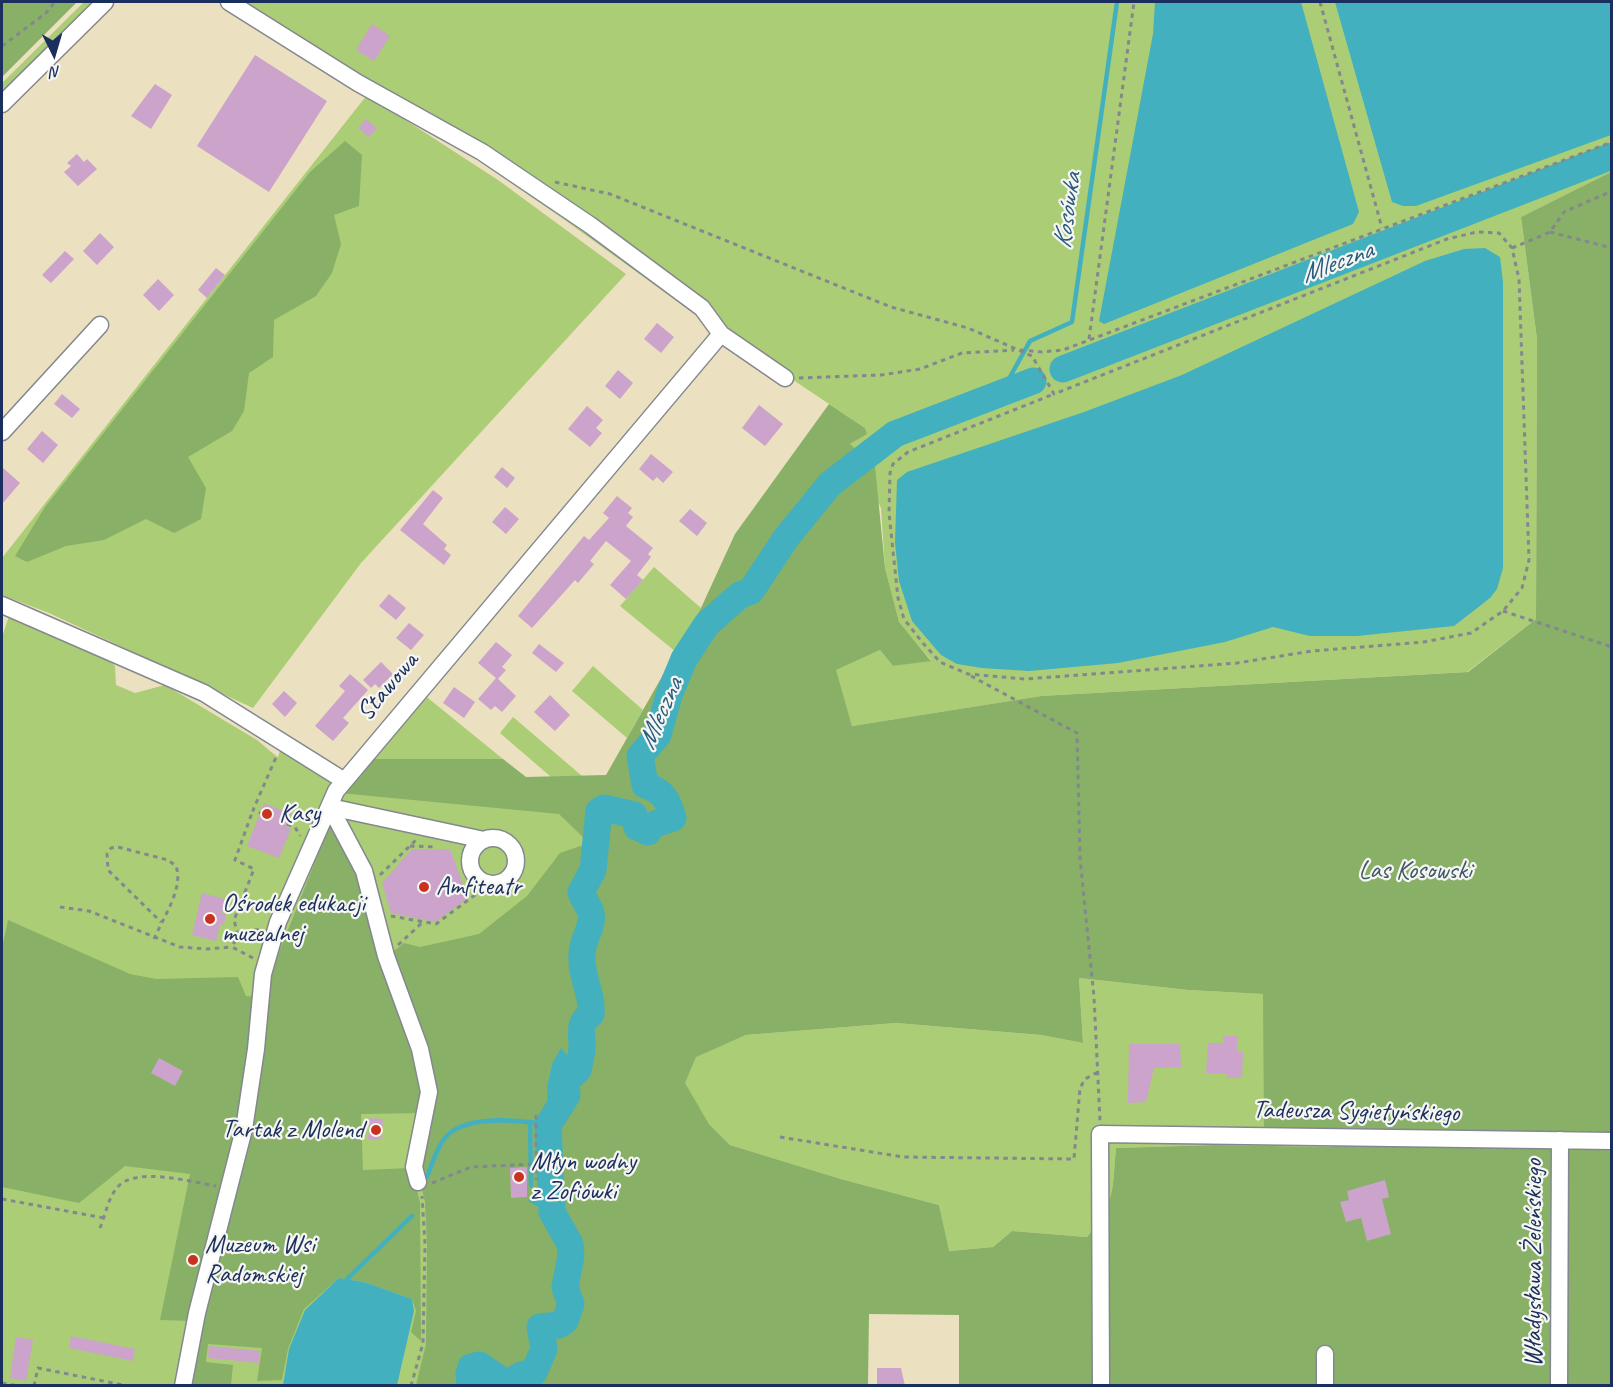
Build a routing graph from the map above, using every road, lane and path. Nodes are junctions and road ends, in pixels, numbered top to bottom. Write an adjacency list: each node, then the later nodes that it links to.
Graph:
1 (55, 2): 6 (path)
2 (105, 2): 7 (street)
3 (229, 2): 16 (street)
4 (1134, 2): 17 (path)
5 (1320, 2): 11 (path)
6 (2, 46)
7 (2, 104)
8 (1611, 142): 11 (path)
9 (553, 182): 18 (path)
10 (1611, 191): 12 (path)
11 (1382, 228): 17 (path)
12 (1550, 232): 13 (path); 14 (path)
13 (1512, 248): 20 (path); 23 (path)
14 (1611, 248)
15 (100, 325): 21 (street)
16 (721, 334): 19 (street); 27 (street, Stawowa)
17 (1089, 339): 18 (path)
18 (1017, 350): 19 (path); 20 (path)
19 (785, 378)
20 (1054, 394): 25 (path)
21 (2, 432)
22 (2, 605): 27 (street)
23 (1503, 611): 24 (path); 25 (path)
24 (1611, 647)
25 (968, 674): 45 (path)
26 (279, 753): 29 (path)
27 (343, 780): 28 (street, Stawowa)
28 (330, 807): 31 (street); 34 (street); 38 (street, Stawowa)
29 (253, 810): 30 (path); 40 (path)
30 (263, 813)
31 (427, 828): 32 (street); 34 (path)
32 (484, 840): 33 (street); 33 (street)
33 (491, 883): 39 (path)
34 (368, 887): 36 (street)
35 (60, 907): 41 (path)
36 (375, 913): 39 (path); 43 (street)
37 (161, 922): 37 (path); 41 (path)
38 (278, 922): 40 (path); 44 (street, Stawowa)
39 (423, 922): 43 (path)
40 (238, 935): 42 (path)
41 (154, 939): 42 (path)
42 (232, 947): 44 (path)
43 (386, 956): 53 (street)
44 (266, 964): 54 (street, Stawowa)
45 (1098, 1072): 47 (path); 48 (path)
46 (536, 1115): 51 (path)
47 (1100, 1134): 49 (street, Tadeusza Sygietyńskiego); 65 (street)
48 (780, 1137)
49 (1560, 1140): 50 (street, Tadeusza Sygietyńskiego); 67 (street, Władysława Żeleńskiego)
50 (1611, 1141)
51 (536, 1164): 52 (path); 53 (path)
52 (536, 1179)
53 (418, 1182): 64 (path)
54 (229, 1188): 56 (path); 63 (street, Stawowa)
55 (2, 1199): 56 (path)
56 (104, 1218): 57 (path)
57 (100, 1228)
58 (1325, 1354): 66 (street)
59 (2, 1383): 60 (path)
60 (18, 1386)
61 (34, 1386): 62 (path)
62 (128, 1386)
63 (183, 1386)
64 (411, 1386)
65 (1101, 1386)
66 (1325, 1386)
67 (1559, 1386)

